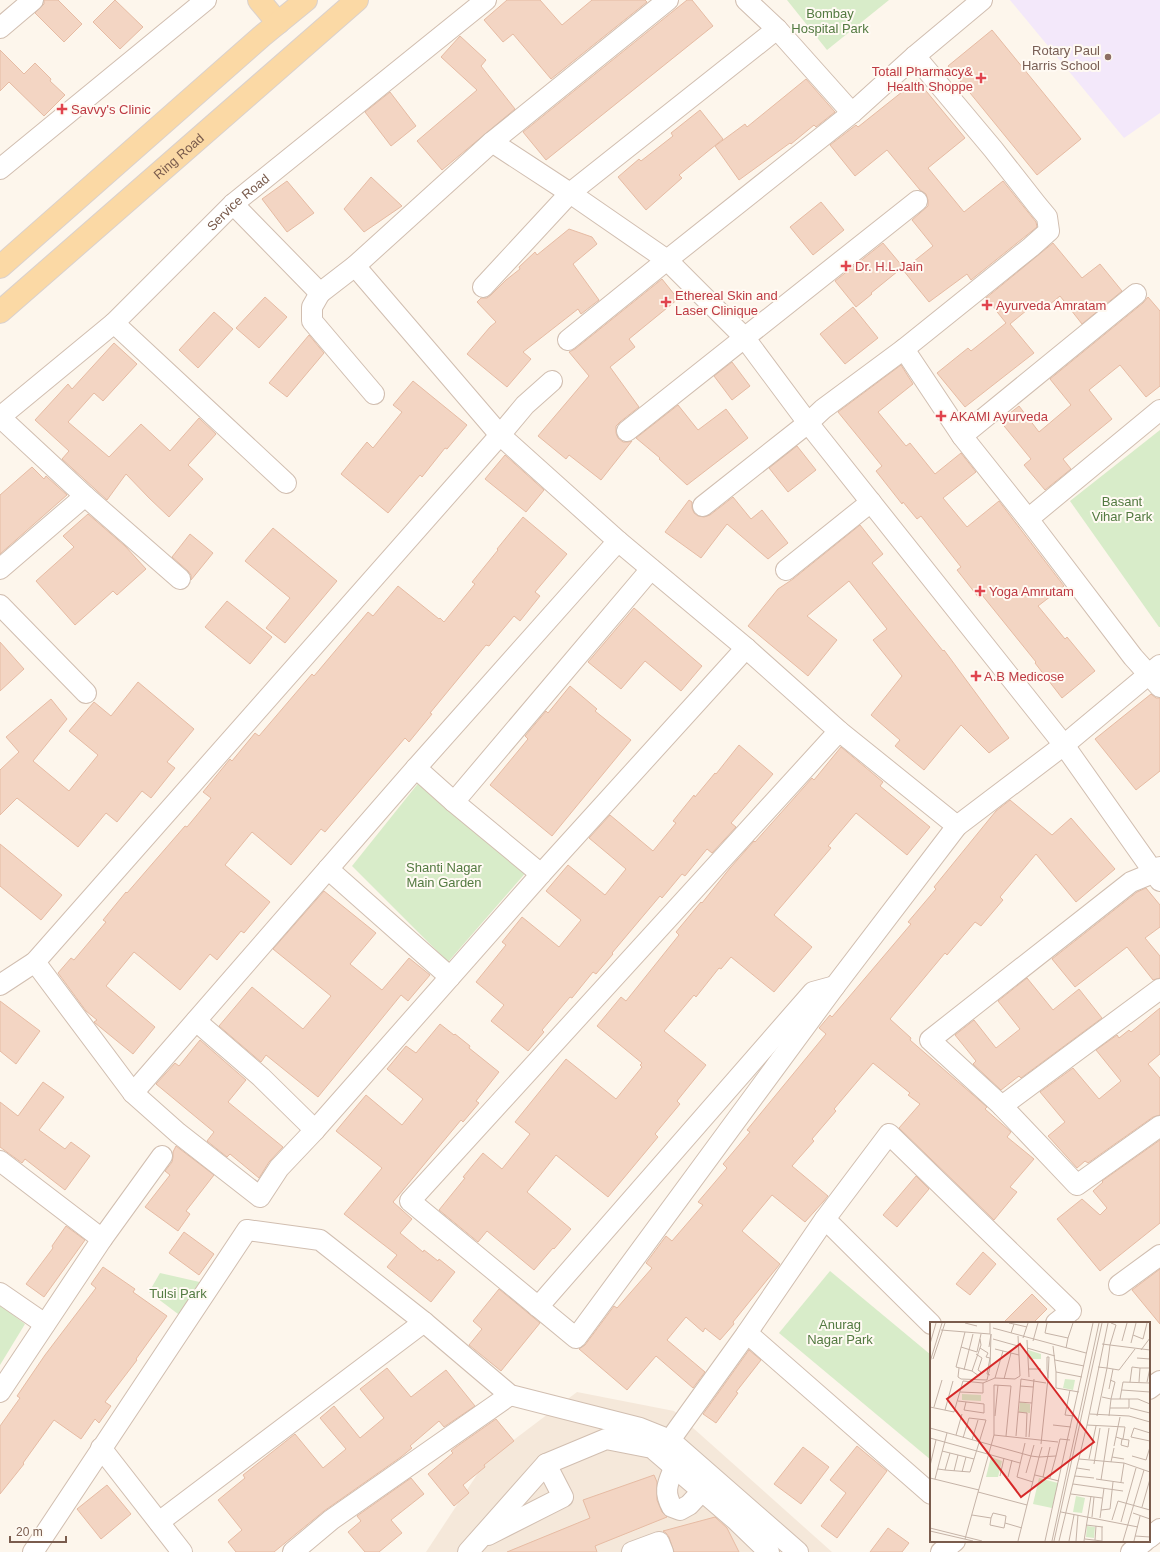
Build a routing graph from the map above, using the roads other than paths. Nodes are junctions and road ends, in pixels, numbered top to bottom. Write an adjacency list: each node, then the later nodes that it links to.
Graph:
1 (33, 0): 11 (street)
2 (206, 0): 16 (street)
3 (259, 0): 10 (main road)
4 (306, 0): 10 (main road)
5 (357, 0): 26 (main road, Ring Road)
6 (486, 0): 19 (street, Service Road)
7 (668, 0): 15 (street)
8 (746, 0): 12 (street)
9 (982, 0): 13 (street)
10 (278, 23): 22 (main road)
11 (0, 28)
12 (777, 29): 14 (street); 17 (street)
13 (915, 56): 14 (street); 30 (street)
14 (852, 114): 20 (street)
15 (492, 142): 17 (street); 21 (street)
16 (0, 169)
17 (570, 193): 20 (street); 23 (street)
18 (917, 201): 28 (street)
19 (233, 204): 24 (street); 27 (street, Service Road)
20 (666, 260): 28 (street); 29 (street)
21 (355, 266): 24 (street); 37 (street)
22 (0, 268)
23 (483, 287)
24 (320, 293): 32 (street)
25 (1136, 294): 38 (street)
26 (0, 312)
27 (114, 322): 34 (street, Service Road); 39 (street)
28 (744, 337): 35 (street); 36 (street)
29 (568, 340)
30 (904, 349): 35 (street); 38 (street)
31 (552, 381): 37 (street)
32 (374, 394)
33 (1160, 410): 43 (street)
34 (0, 417): 40 (street)
35 (808, 423): 41 (street); 42 (street)
36 (627, 431)
37 (500, 435): 44 (street); 61 (street)
38 (962, 436): 43 (street)
39 (286, 483)
40 (85, 496): 45 (street); 48 (street)
41 (871, 502): 47 (street); 54 (street)
42 (702, 506)
43 (1028, 518): 51 (street)
44 (618, 541): 46 (street); 55 (street)
45 (0, 569)
46 (651, 569): 50 (street); 56 (street)
47 (786, 570)
48 (180, 579)
49 (0, 605): 52 (street)
50 (746, 648): 53 (street); 59 (street)
51 (1156, 675): 54 (street)
52 (86, 693)
53 (839, 731): 57 (street); 80 (street)
54 (1064, 746): 57 (street); 60 (street)
55 (416, 768): 56 (street); 58 (street)
56 (454, 802): 59 (street)
57 (957, 826): 64 (street)
58 (328, 870): 62 (street); 66 (street)
59 (541, 874): 62 (street)
60 (1158, 874): 68 (street)
61 (35, 962): 63 (street); 67 (street)
62 (450, 977): 71 (street)
63 (0, 985)
64 (835, 986): 69 (street); 74 (street)
65 (1160, 990): 68 (street)
66 (196, 1021): 67 (street); 71 (street)
67 (133, 1093): 71 (street)
68 (1002, 1106): 70 (street)
69 (707, 1114): 74 (street); 80 (street)
70 (1160, 1126)
71 (315, 1130)
72 (162, 1156): 76 (street)
73 (0, 1161): 76 (street)
74 (701, 1168): 80 (street)
75 (825, 1219): 82 (street); 83 (street); 85 (street)
76 (102, 1239): 84 (street)
77 (1160, 1255): 78 (street)
78 (1119, 1284)
79 (0, 1293): 84 (street)
80 (538, 1307)
81 (424, 1322): 89 (street); 92 (street); 98 (street)
82 (1057, 1322)
83 (930, 1323)
84 (45, 1324): 88 (street)
85 (747, 1333): 91 (street); 96 (street)
86 (1160, 1381): 87 (street)
87 (1150, 1388)
88 (0, 1392)
89 (510, 1395): 90 (street); 106 (street)
90 (635, 1436): 91 (street); 93 (street); 94 (street)
91 (670, 1440): 111 (street)
92 (101, 1448): 98 (street); 104 (street)
93 (546, 1464): 103 (street); 103 (street)
94 (674, 1468): 95 (street); 95 (street)
95 (702, 1491): 97 (street)
96 (930, 1493)
97 (737, 1521): 109 (street); 110 (street)
98 (159, 1522): 105 (street)
99 (1160, 1529): 100 (street)
100 (1150, 1537)
101 (954, 1542): 112 (street)
102 (1144, 1542): 113 (street)
103 (477, 1548)
104 (34, 1552)
105 (182, 1552)
106 (292, 1552)
107 (632, 1552): 108 (street)
108 (663, 1552)
109 (748, 1552)
110 (769, 1552)
111 (798, 1552)
112 (941, 1552)
113 (1131, 1552)

